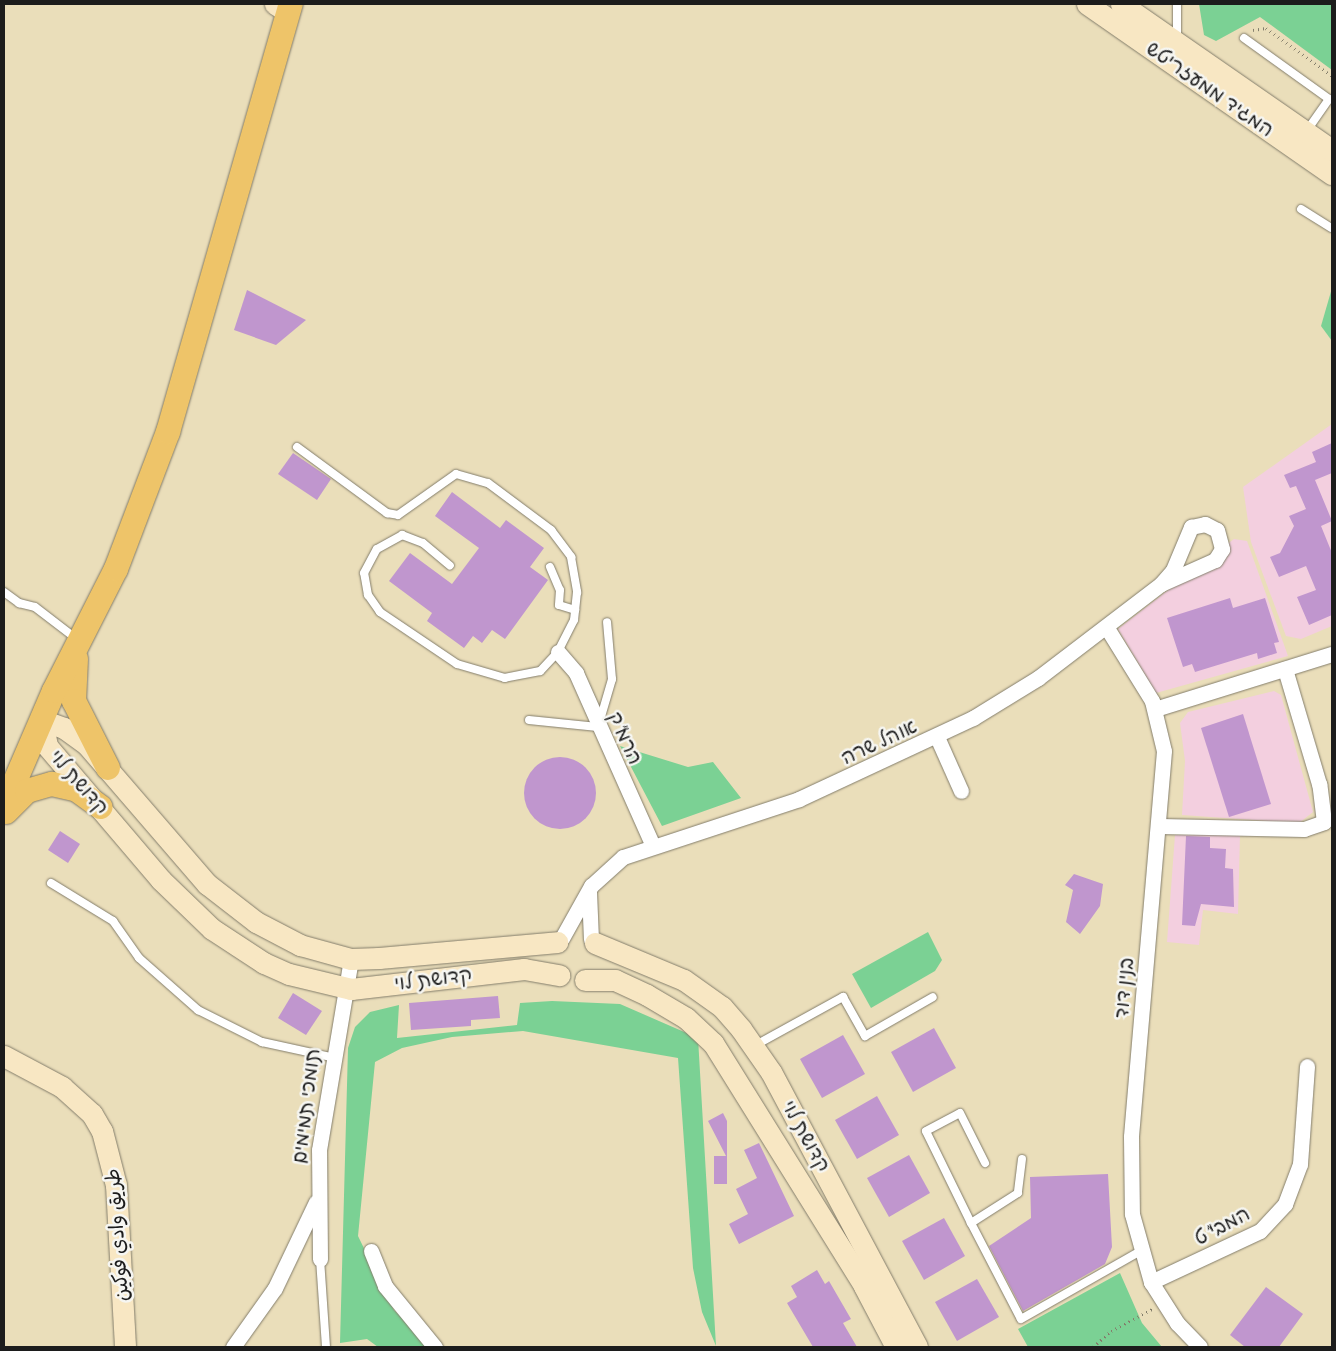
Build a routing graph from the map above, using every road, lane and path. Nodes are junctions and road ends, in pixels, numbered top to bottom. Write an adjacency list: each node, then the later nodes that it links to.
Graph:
1 (1087, 4): 10 (street, המגיד ממעזריטש)
2 (1121, 4): 6 (street, המגיד ממעזריטש)
3 (1177, 4): 6 (lane)
4 (285, 7): 21 (main road)
5 (1244, 38): 7 (path); 8 (lane)
6 (1177, 42): 8 (street, המגיד ממעזריטש)
7 (1332, 76)
8 (1306, 132): 9 (street, המגיד ממעזריטש)
9 (1332, 150)
10 (1332, 174)
11 (1301, 209): 12 (lane)
12 (1332, 228)
13 (297, 447): 18 (lane)
14 (450, 566): 22 (lane)
15 (550, 567): 18 (lane)
16 (1161, 584): 20 (street, אוהל שרה)
17 (4, 592): 21 (lane)
18 (575, 610): 22 (lane)
19 (607, 622): 28 (lane)
20 (1107, 628): 25 (street, בנין דוד); 29 (street, אוהל שרה)
21 (80, 641): 26 (main road); 30 (main road)
22 (558, 652): 28 (street, הרמ"ק)
23 (1332, 654): 24 (street)
24 (1285, 669): 25 (street); 35 (street)
25 (1155, 709): 36 (street, בנין דוד)
26 (42, 720): 30 (street, קדושת לוי); 32 (street, קדושת לוי); 33 (main road)
27 (529, 720): 28 (lane)
28 (598, 727): 37 (street, הרמ"ק)
29 (937, 737): 31 (street); 37 (street, אוהל שרה)
30 (108, 768): 42 (street, קדושת לוי)
31 (961, 791)
32 (100, 806): 34 (main road); 45 (street, קדושת לוי)
33 (4, 807)
34 (4, 815)
35 (1328, 824): 36 (street)
36 (1160, 826): 56 (street, בנין דוד)
37 (652, 844): 39 (street, אוהל שרה)
38 (51, 883): 49 (lane)
39 (591, 886): 40 (street, אוהל שרה); 41 (street)
40 (559, 940): 41 (street); 42 (street, קדושת לוי); 43 (street)
41 (593, 941): 44 (street); 47 (street, קדושת לוי)
42 (351, 958): 45 (street, תומכי תמימים)
43 (559, 975): 44 (street); 45 (street, קדושת לוי)
44 (585, 980): 64 (street, קדושת לוי)
45 (343, 987): 49 (street, תומכי תמימים)
46 (933, 997): 47 (lane)
47 (754, 1046): 65 (street, קדושת לוי)
48 (4, 1056): 60 (street, طريق وادي فوکين)
49 (331, 1057): 53 (street, תומכי תמימים)
50 (1307, 1066): 58 (street, המבי"ט)
51 (1022, 1159): 54 (lane)
52 (986, 1163): 54 (lane)
53 (317, 1201): 57 (street, תומכי תמימים); 61 (street)
54 (972, 1223): 56 (lane)
55 (371, 1251): 63 (street)
56 (1139, 1252): 58 (street, בנין דוד)
57 (320, 1259): 62 (lane)
58 (1151, 1282): 59 (street, בנין דוד)
59 (1162, 1303): 66 (path); 67 (street, בנין דוד)
60 (124, 1347)
61 (233, 1347)
62 (326, 1347)
63 (434, 1347)
64 (896, 1347)
65 (917, 1347)
66 (1093, 1347)
67 (1200, 1347)

